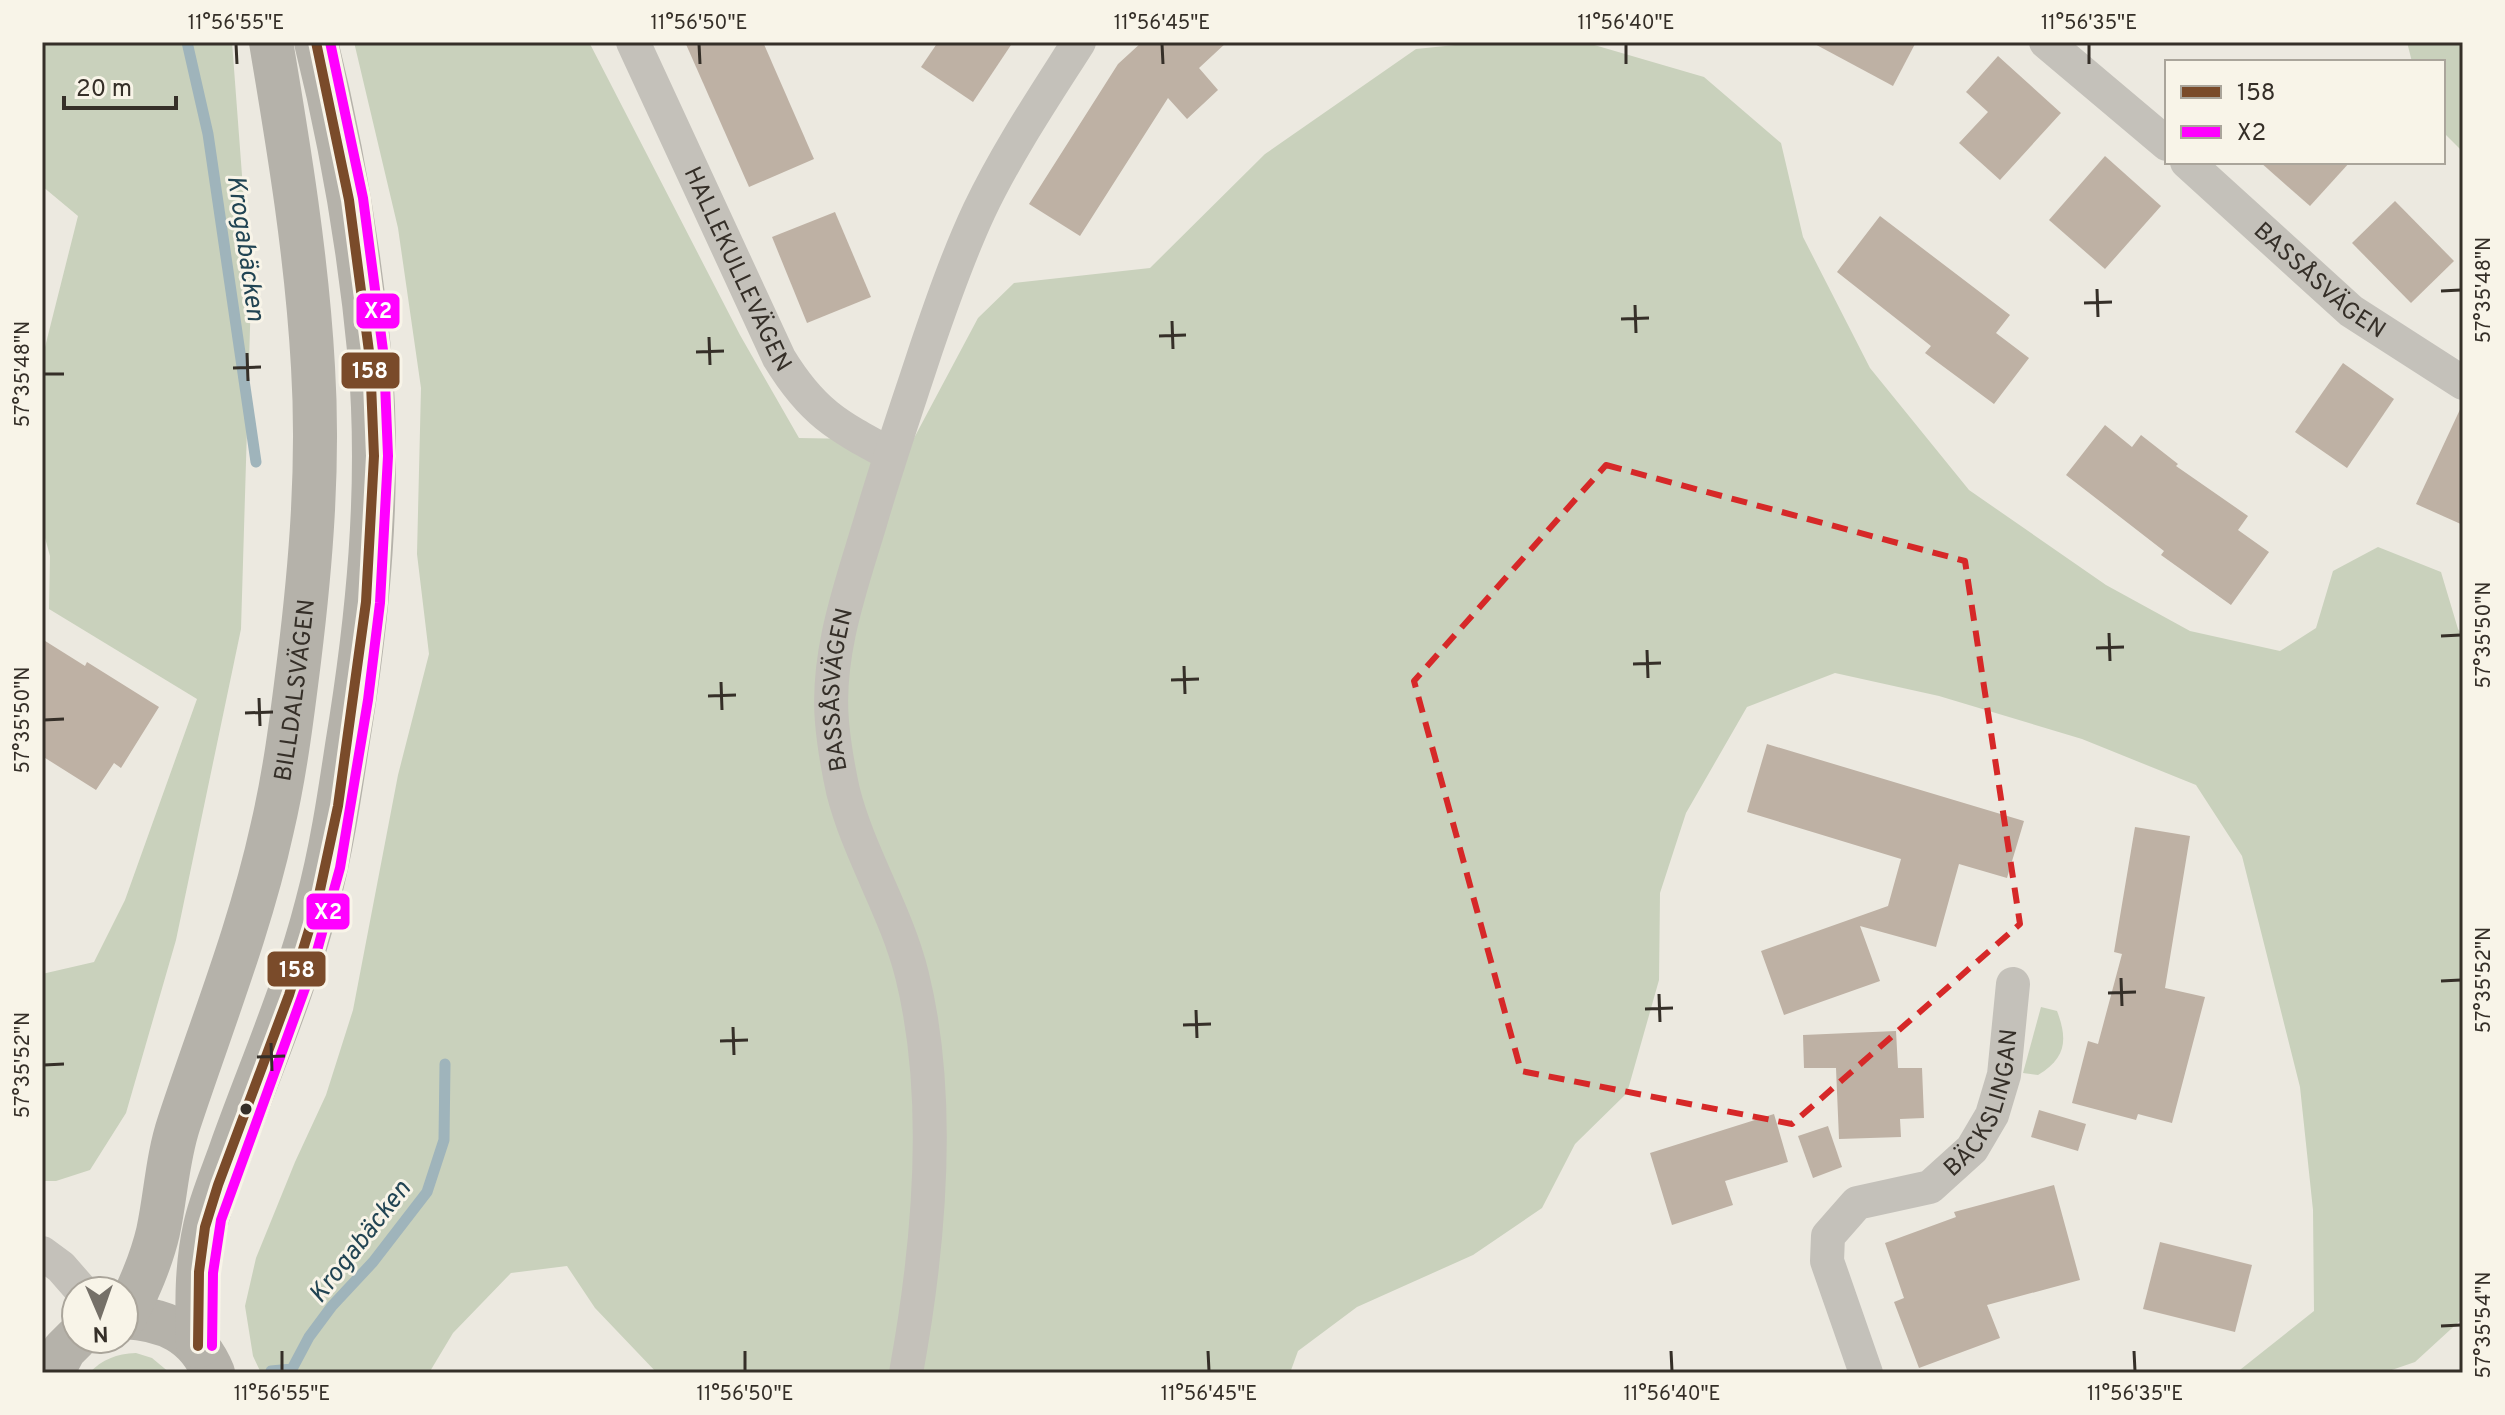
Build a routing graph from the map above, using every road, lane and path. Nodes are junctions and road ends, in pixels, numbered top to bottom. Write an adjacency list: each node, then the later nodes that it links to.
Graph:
1 (271, 42): 13 (street, BILLDALSVÄGEN)
2 (316, 42): 15 (street, BILLDALSVÄGEN)
3 (633, 42): 9 (street, HALLEKULLEVÄGEN)
4 (1079, 42): 9 (street, BASSÅSVÄGEN)
5 (2061, 46): 6 (street)
6 (2165, 142)
7 (2189, 164): 8 (street, BASSÅSVÄGEN)
8 (2463, 383)
9 (890, 454): 16 (street, BASSÅSVÄGEN)
10 (2013, 984): 17 (street, BÄCKSLINGAN)
11 (42, 1253): 12 (street)
12 (68, 1275)
13 (140, 1281)
14 (140, 1318): 15 (street, BILLDALSVÄGEN)
15 (206, 1360)
16 (906, 1373)
17 (1866, 1373)

